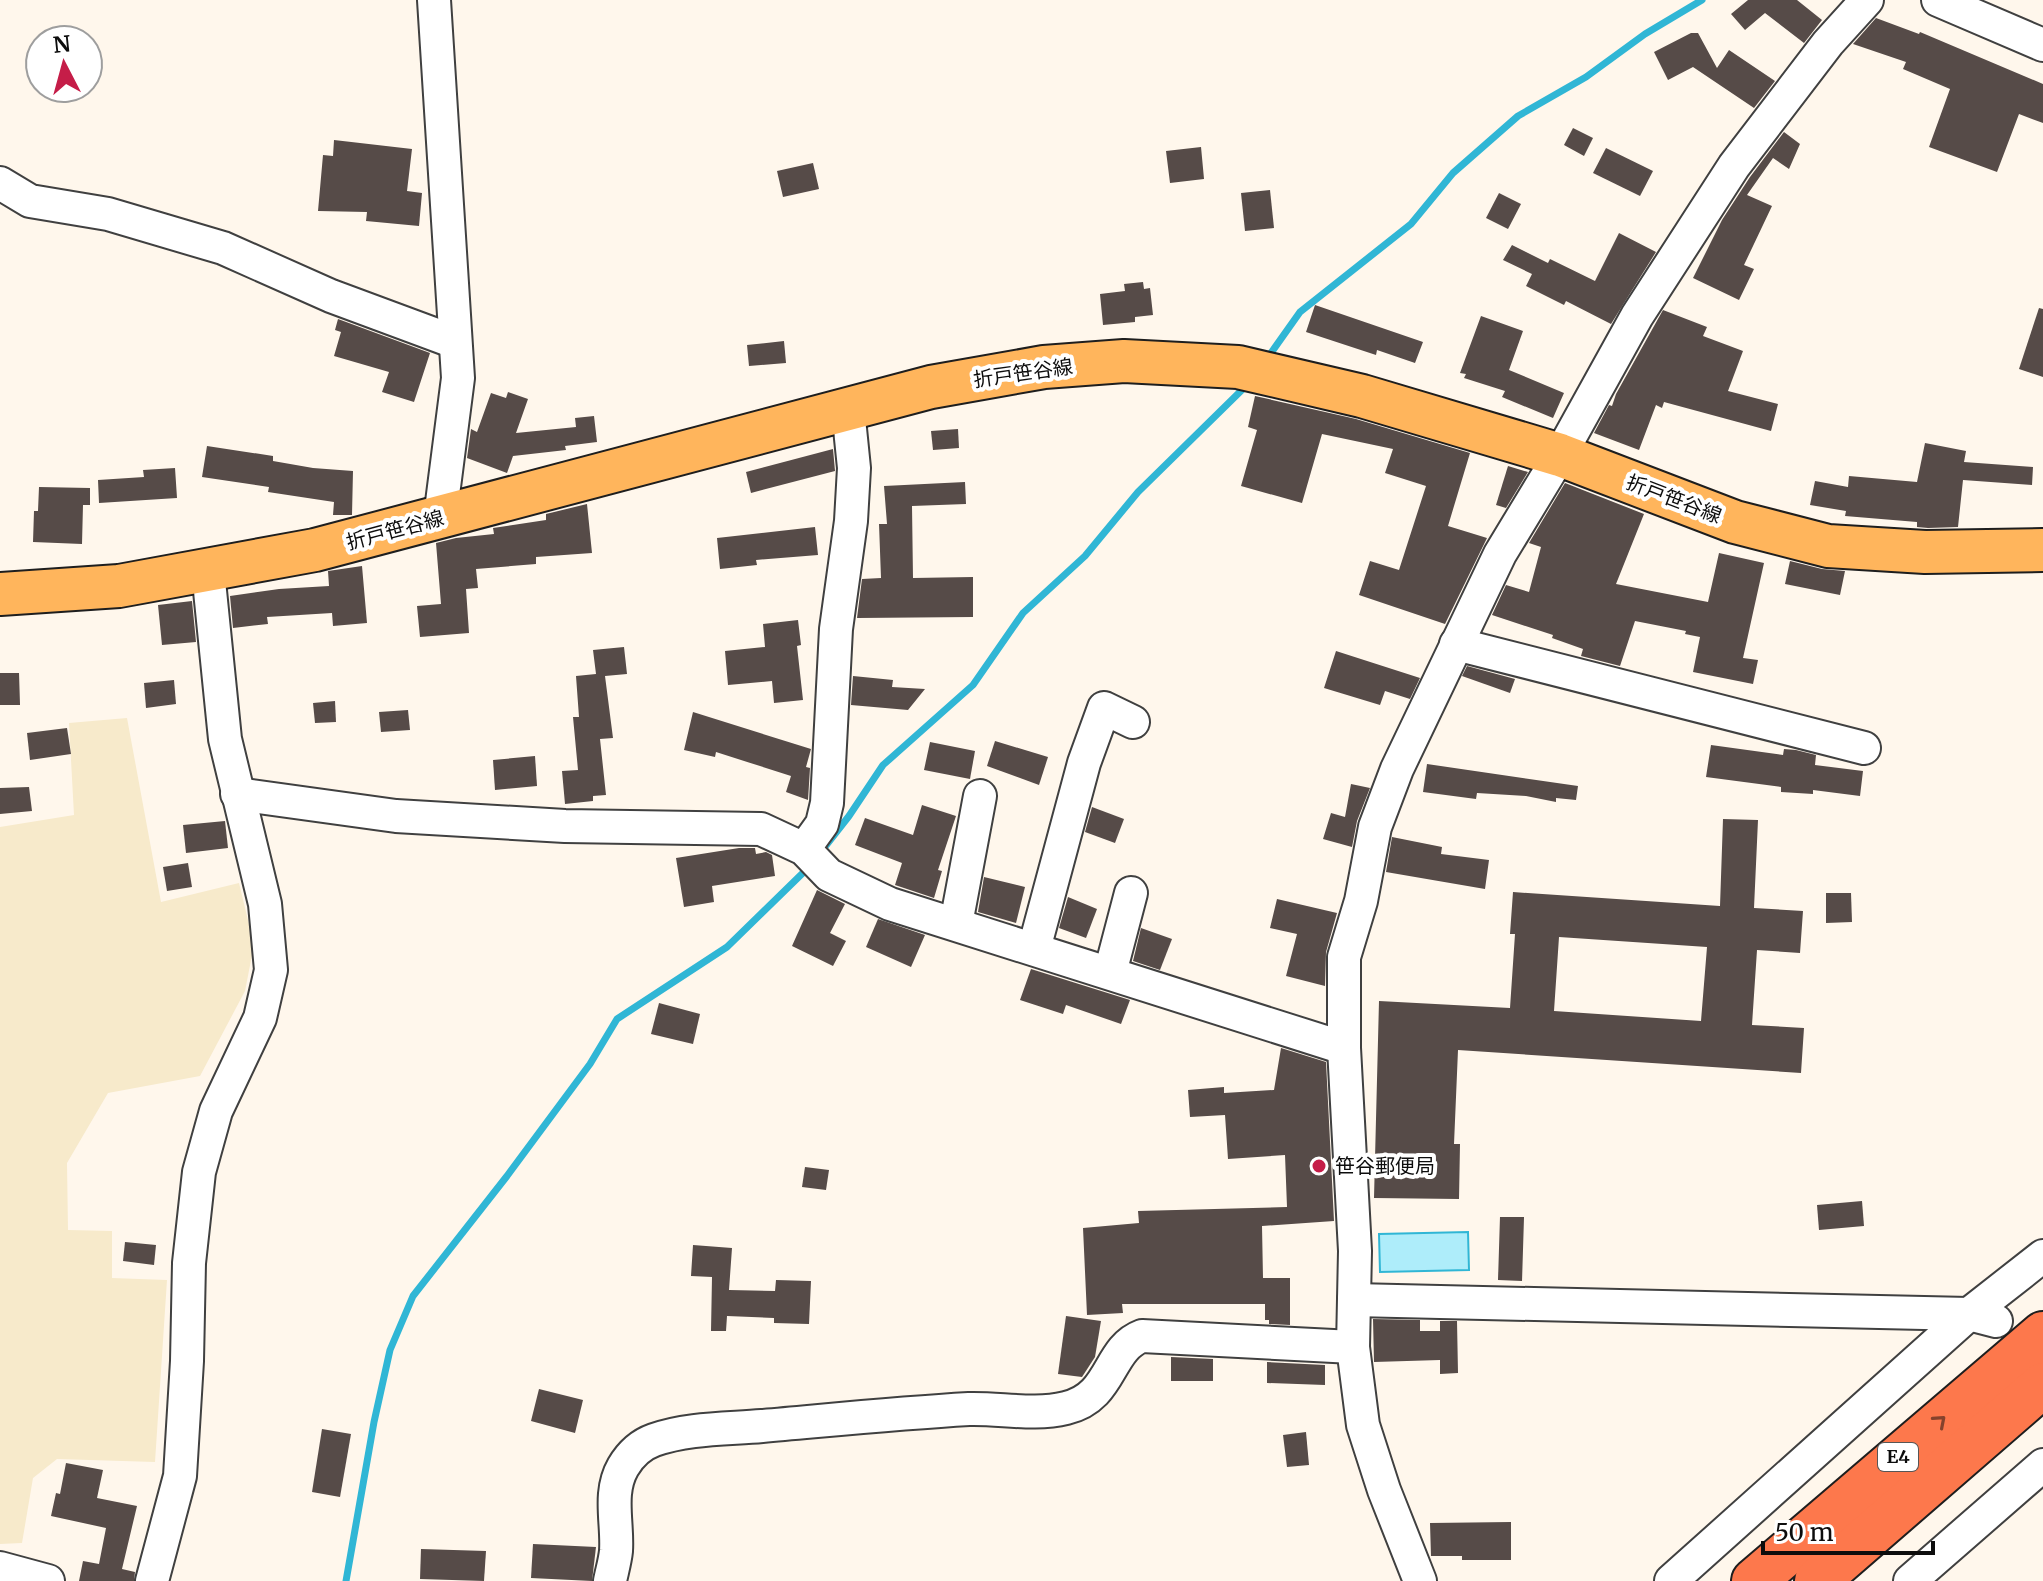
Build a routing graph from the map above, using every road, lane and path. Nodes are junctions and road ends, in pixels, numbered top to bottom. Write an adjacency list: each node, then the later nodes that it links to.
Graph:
1 (434, 0): 6 (street)
2 (1867, 0): 8 (street)
3 (1938, 0): 4 (street)
4 (2043, 45)
5 (0, 183): 6 (street)
6 (455, 342): 9 (street)
7 (848, 409): 8 (main road, 折戸笹谷線); 9 (main road, 折戸笹谷線); 18 (street)
8 (1560, 455): 10 (main road, 折戸笹谷線); 13 (street)
9 (440, 518): 11 (main road, 折戸笹谷線)
10 (2043, 550)
11 (208, 571): 12 (main road, 折戸笹谷線); 16 (street)
12 (0, 594)
13 (1456, 644): 15 (street); 23 (street)
14 (1133, 722): 21 (street)
15 (1864, 748)
16 (237, 794): 18 (street); 33 (street)
17 (980, 796): 20 (street)
18 (804, 849): 20 (street)
19 (1131, 893): 22 (street)
20 (956, 924): 21 (street)
21 (1034, 949): 22 (street)
22 (1110, 973): 23 (street)
23 (1344, 1048): 25 (street)
24 (2043, 1256): 26 (street)
25 (1354, 1300): 26 (street); 28 (street)
26 (1982, 1317): 36 (street)
27 (2043, 1334): 37 (highway, E4, one-way to 27)
28 (1353, 1347): 34 (street); 35 (street)
29 (2043, 1385): 38 (highway, E4)
30 (2043, 1465): 39 (street)
31 (0, 1568): 32 (street)
32 (48, 1581)
33 (152, 1581)
34 (610, 1581)
35 (1420, 1581)
36 (1671, 1581)
37 (1754, 1581)
38 (1817, 1581)
39 (1910, 1581)

